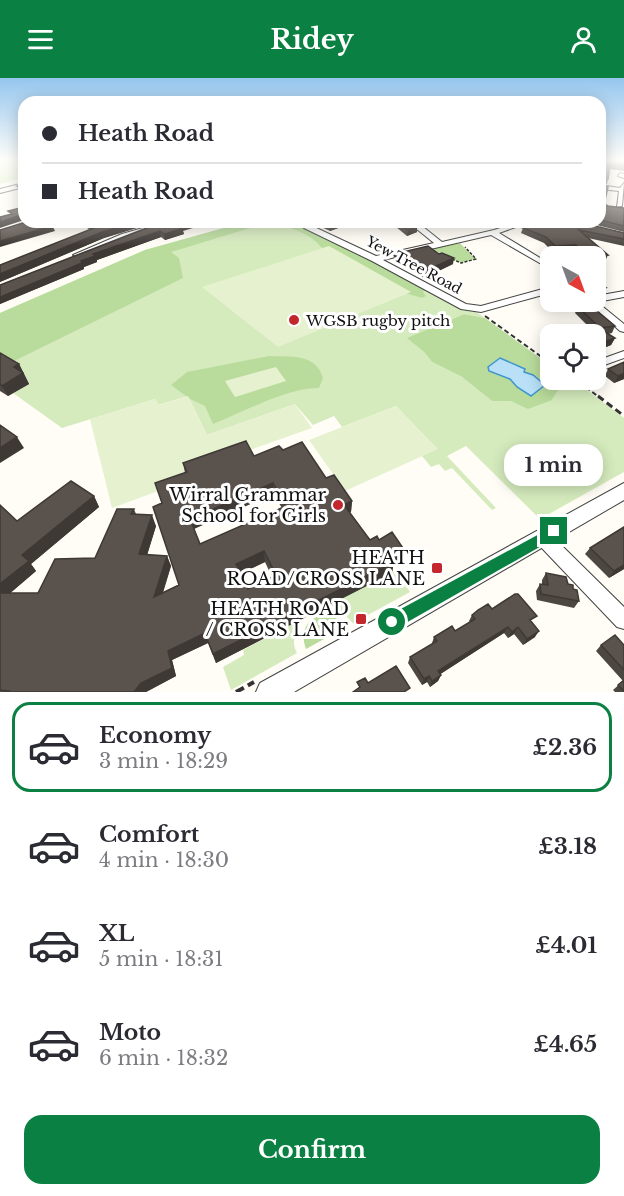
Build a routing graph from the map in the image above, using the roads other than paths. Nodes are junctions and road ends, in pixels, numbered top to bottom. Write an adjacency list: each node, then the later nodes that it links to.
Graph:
1 (624, 188): 2 (street)
2 (618, 205)
3 (152, 228): 11 (street)
4 (311, 228): 9 (street, Yew Tree Road)
5 (420, 228): 8 (street)
6 (508, 228): 7 (street)
7 (493, 233): 8 (street); 10 (street)
8 (441, 244): 9 (street)
9 (375, 258): 12 (street, Yew Tree Road)
10 (540, 258)
11 (69, 259)
12 (540, 293)
13 (624, 294): 14 (street)
14 (606, 297)
15 (604, 312): 16 (street)
16 (624, 329)
17 (624, 354): 18 (street)
18 (606, 361)
19 (624, 491): 20 (street)
20 (543, 538): 21 (street); 22 (street)
21 (624, 620)
22 (269, 692)

